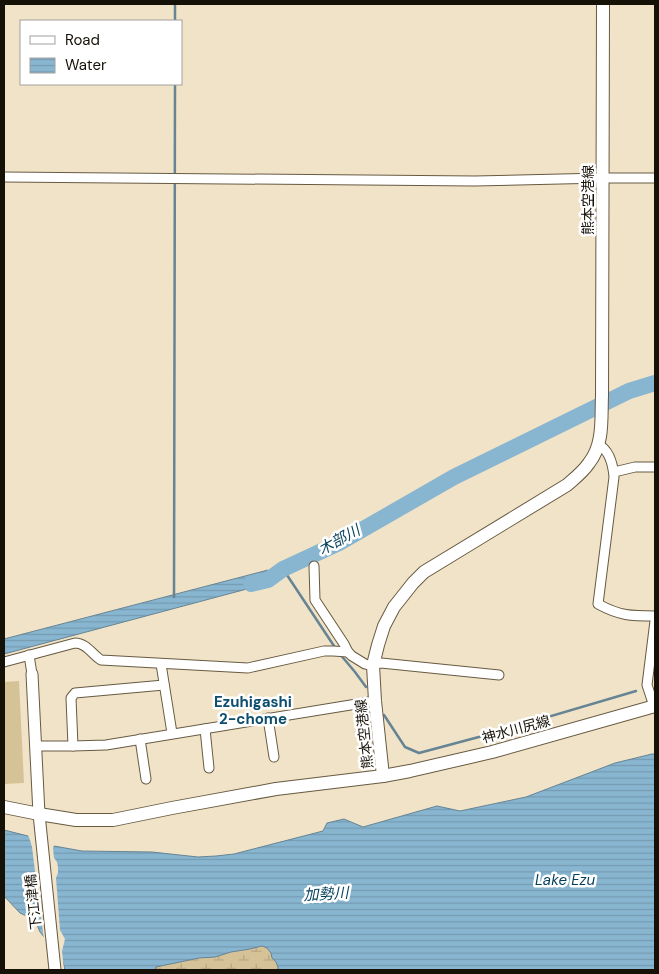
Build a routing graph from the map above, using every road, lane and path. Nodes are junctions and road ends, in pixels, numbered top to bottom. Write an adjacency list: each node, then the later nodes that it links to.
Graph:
1 (603, 4): 3 (main road, 熊本空港線)
2 (4, 177): 3 (street)
3 (603, 178): 4 (street); 5 (main road, 熊本空港線)
4 (655, 178)
5 (599, 446): 7 (street); 15 (main road, 熊本空港線)
6 (655, 467): 7 (street)
7 (614, 472): 9 (street)
8 (314, 566): 11 (street)
9 (655, 616)
10 (655, 621): 20 (street)
11 (347, 652): 14 (street); 15 (street)
12 (30, 655): 13 (street); 14 (street); 16 (street)
13 (4, 662)
14 (161, 664): 18 (street)
15 (373, 665): 17 (street); 19 (main road, 熊本空港線)
16 (32, 674): 25 (street, 下江津橋)
17 (499, 675)
18 (164, 685): 23 (street); 26 (street)
19 (375, 701): 21 (street); 29 (main road, 熊本空港線)
20 (655, 706): 29 (main road, 神水川尻線)
21 (268, 718): 22 (street); 27 (street)
22 (204, 729): 23 (street); 28 (street)
23 (172, 733): 24 (street)
24 (140, 738): 26 (street); 30 (street)
25 (36, 746): 26 (street); 32 (street, 下江津橋)
26 (73, 746)
27 (274, 757)
28 (209, 768)
29 (383, 776): 32 (main road, 熊本空港線)
30 (146, 780)
31 (4, 807): 32 (main road, 熊本空港線)
32 (39, 814): 33 (street, 下江津橋)
33 (56, 970)

